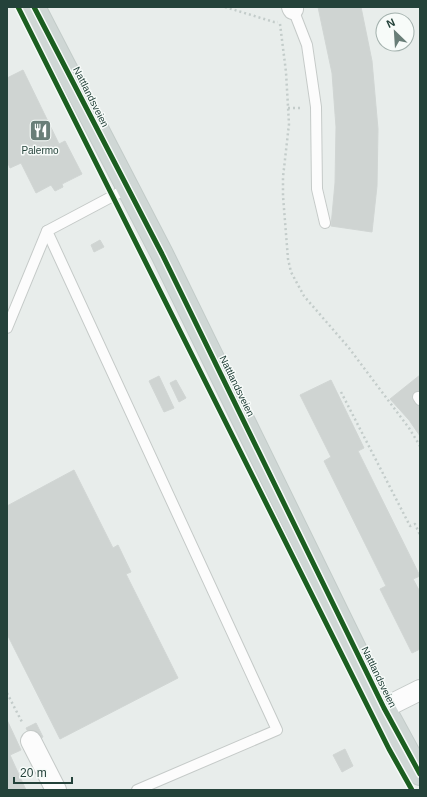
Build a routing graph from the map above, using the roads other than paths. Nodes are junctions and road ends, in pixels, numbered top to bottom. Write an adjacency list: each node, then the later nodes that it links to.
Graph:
1 (34, 7): 3 (main road, Nattlandsveien)
2 (288, 12): 4 (lane)
3 (128, 188): 5 (lane); 8 (main road, Nattlandsveien)
4 (324, 223)
5 (47, 231): 6 (lane); 12 (lane)
6 (7, 328)
7 (420, 690): 8 (street, Nattlandsveien)
8 (384, 708): 10 (main road, Nattlandsveien)
9 (31, 741): 11 (street)
10 (420, 774)
11 (56, 790)
12 (137, 790)

